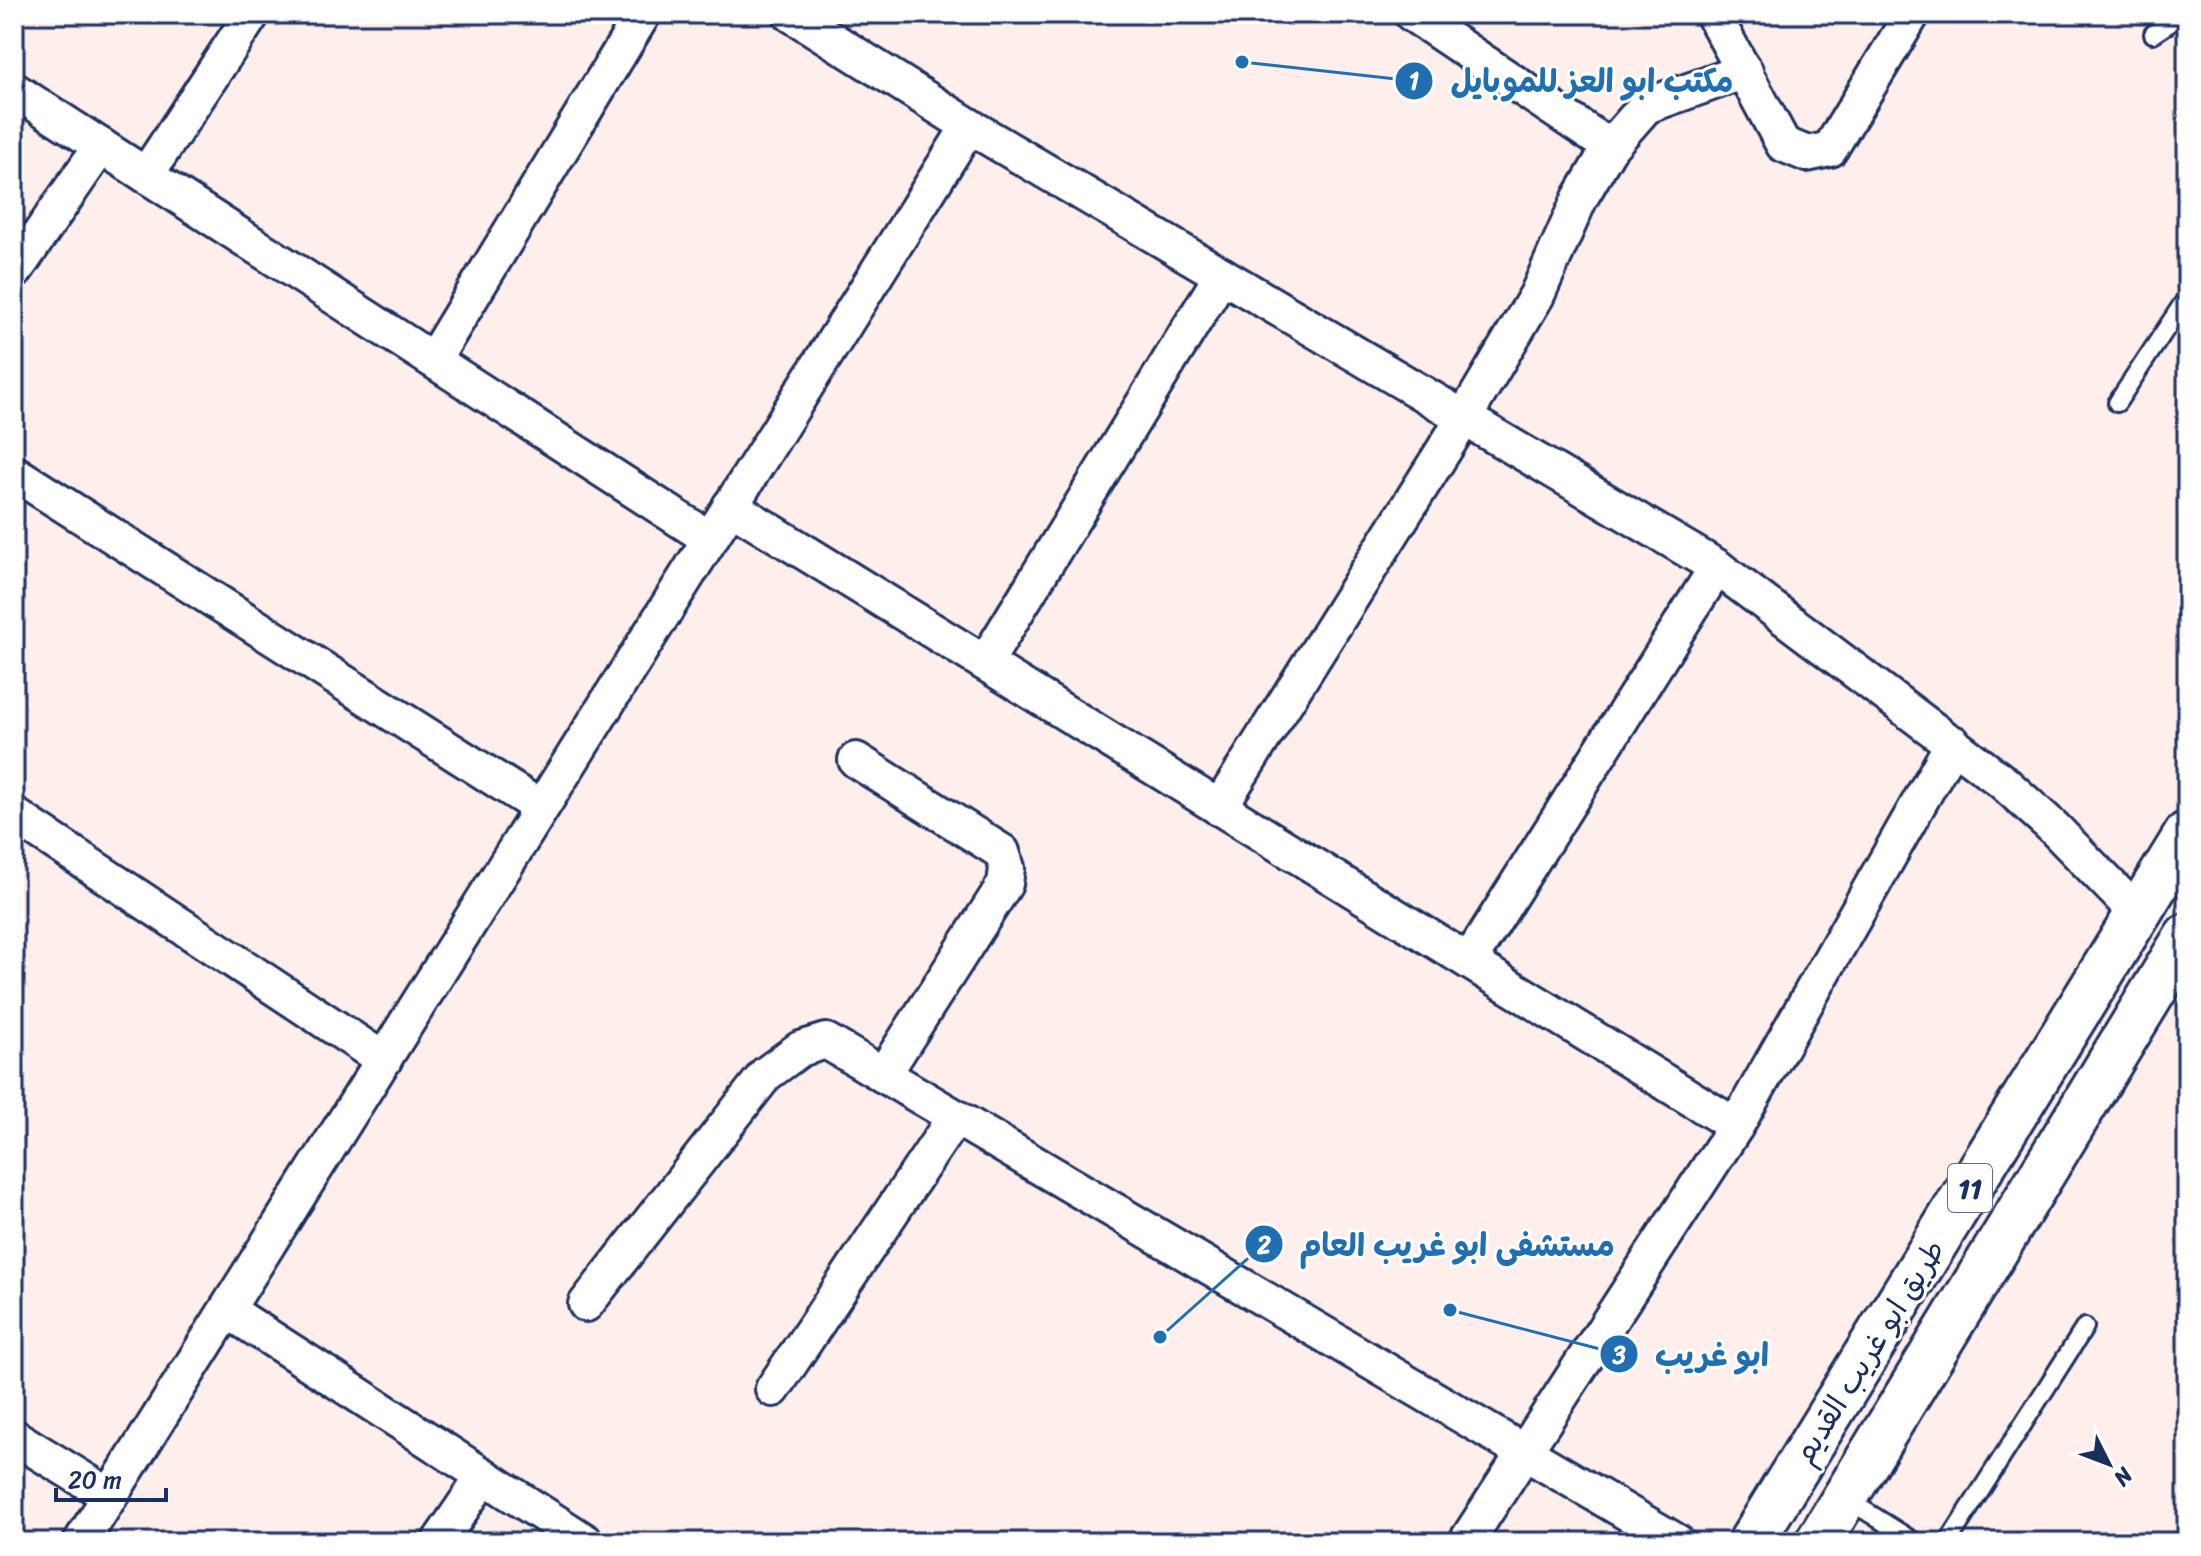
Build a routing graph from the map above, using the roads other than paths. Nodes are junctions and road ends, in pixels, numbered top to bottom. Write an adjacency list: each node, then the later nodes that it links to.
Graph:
1 (252, 14): 14 (street)
2 (643, 14): 18 (street)
3 (791, 14): 11 (street)
4 (1412, 14): 13 (street)
5 (1912, 14): 9 (street)
6 (2184, 14): 8 (lane)
7 (1723, 22): 9 (street)
8 (2153, 34)
9 (1745, 71): 13 (street)
10 (14, 90): 12 (street)
11 (969, 126): 16 (street); 22 (street)
12 (101, 146): 14 (street); 15 (street)
13 (1610, 147): 20 (street)
14 (146, 175): 18 (street)
15 (14, 272)
16 (1222, 275): 20 (street); 25 (street)
17 (2187, 297): 19 (lane)
18 (433, 360): 23 (street)
19 (2117, 403)
20 (1464, 418): 24 (street); 29 (street)
21 (14, 473): 28 (street)
22 (730, 506): 23 (street); 25 (street)
23 (710, 539): 28 (street)
24 (1717, 567): 26 (street); 34 (street)
25 (985, 663): 29 (street)
26 (1953, 743): 32 (street); 38 (street)
27 (856, 760): 36 (street)
28 (541, 808): 35 (street)
29 (1219, 808): 34 (street)
30 (14, 815): 35 (street)
31 (2187, 834): 32 (highway, طريق ابو غريب القديم / 11)
32 (2138, 914): 53 (highway, طريق ابو غريب القديم / 11)
33 (2187, 936): 47 (highway, طريق ابو غريب القديم / 11)
34 (1469, 961): 38 (street)
35 (384, 1060): 40 (street)
36 (883, 1075): 37 (street); 39 (street)
37 (955, 1117): 42 (street); 44 (street)
38 (1736, 1126): 44 (street)
39 (586, 1304)
40 (227, 1310): 45 (street); 46 (street)
41 (2085, 1327): 56 (lane)
42 (773, 1389)
43 (14, 1437): 46 (street)
44 (1523, 1452): 51 (street); 52 (street)
45 (484, 1476): 49 (street); 50 (street)
46 (110, 1496): 48 (street)
47 (1844, 1498): 54 (highway, طريق ابو غريب القديم / 11); 55 (lane)
48 (81, 1542)
49 (439, 1542)
50 (586, 1542)
51 (1466, 1542)
52 (1677, 1542)
53 (1751, 1542)
54 (1818, 1542)
55 (1915, 1542)
56 (1948, 1542)

